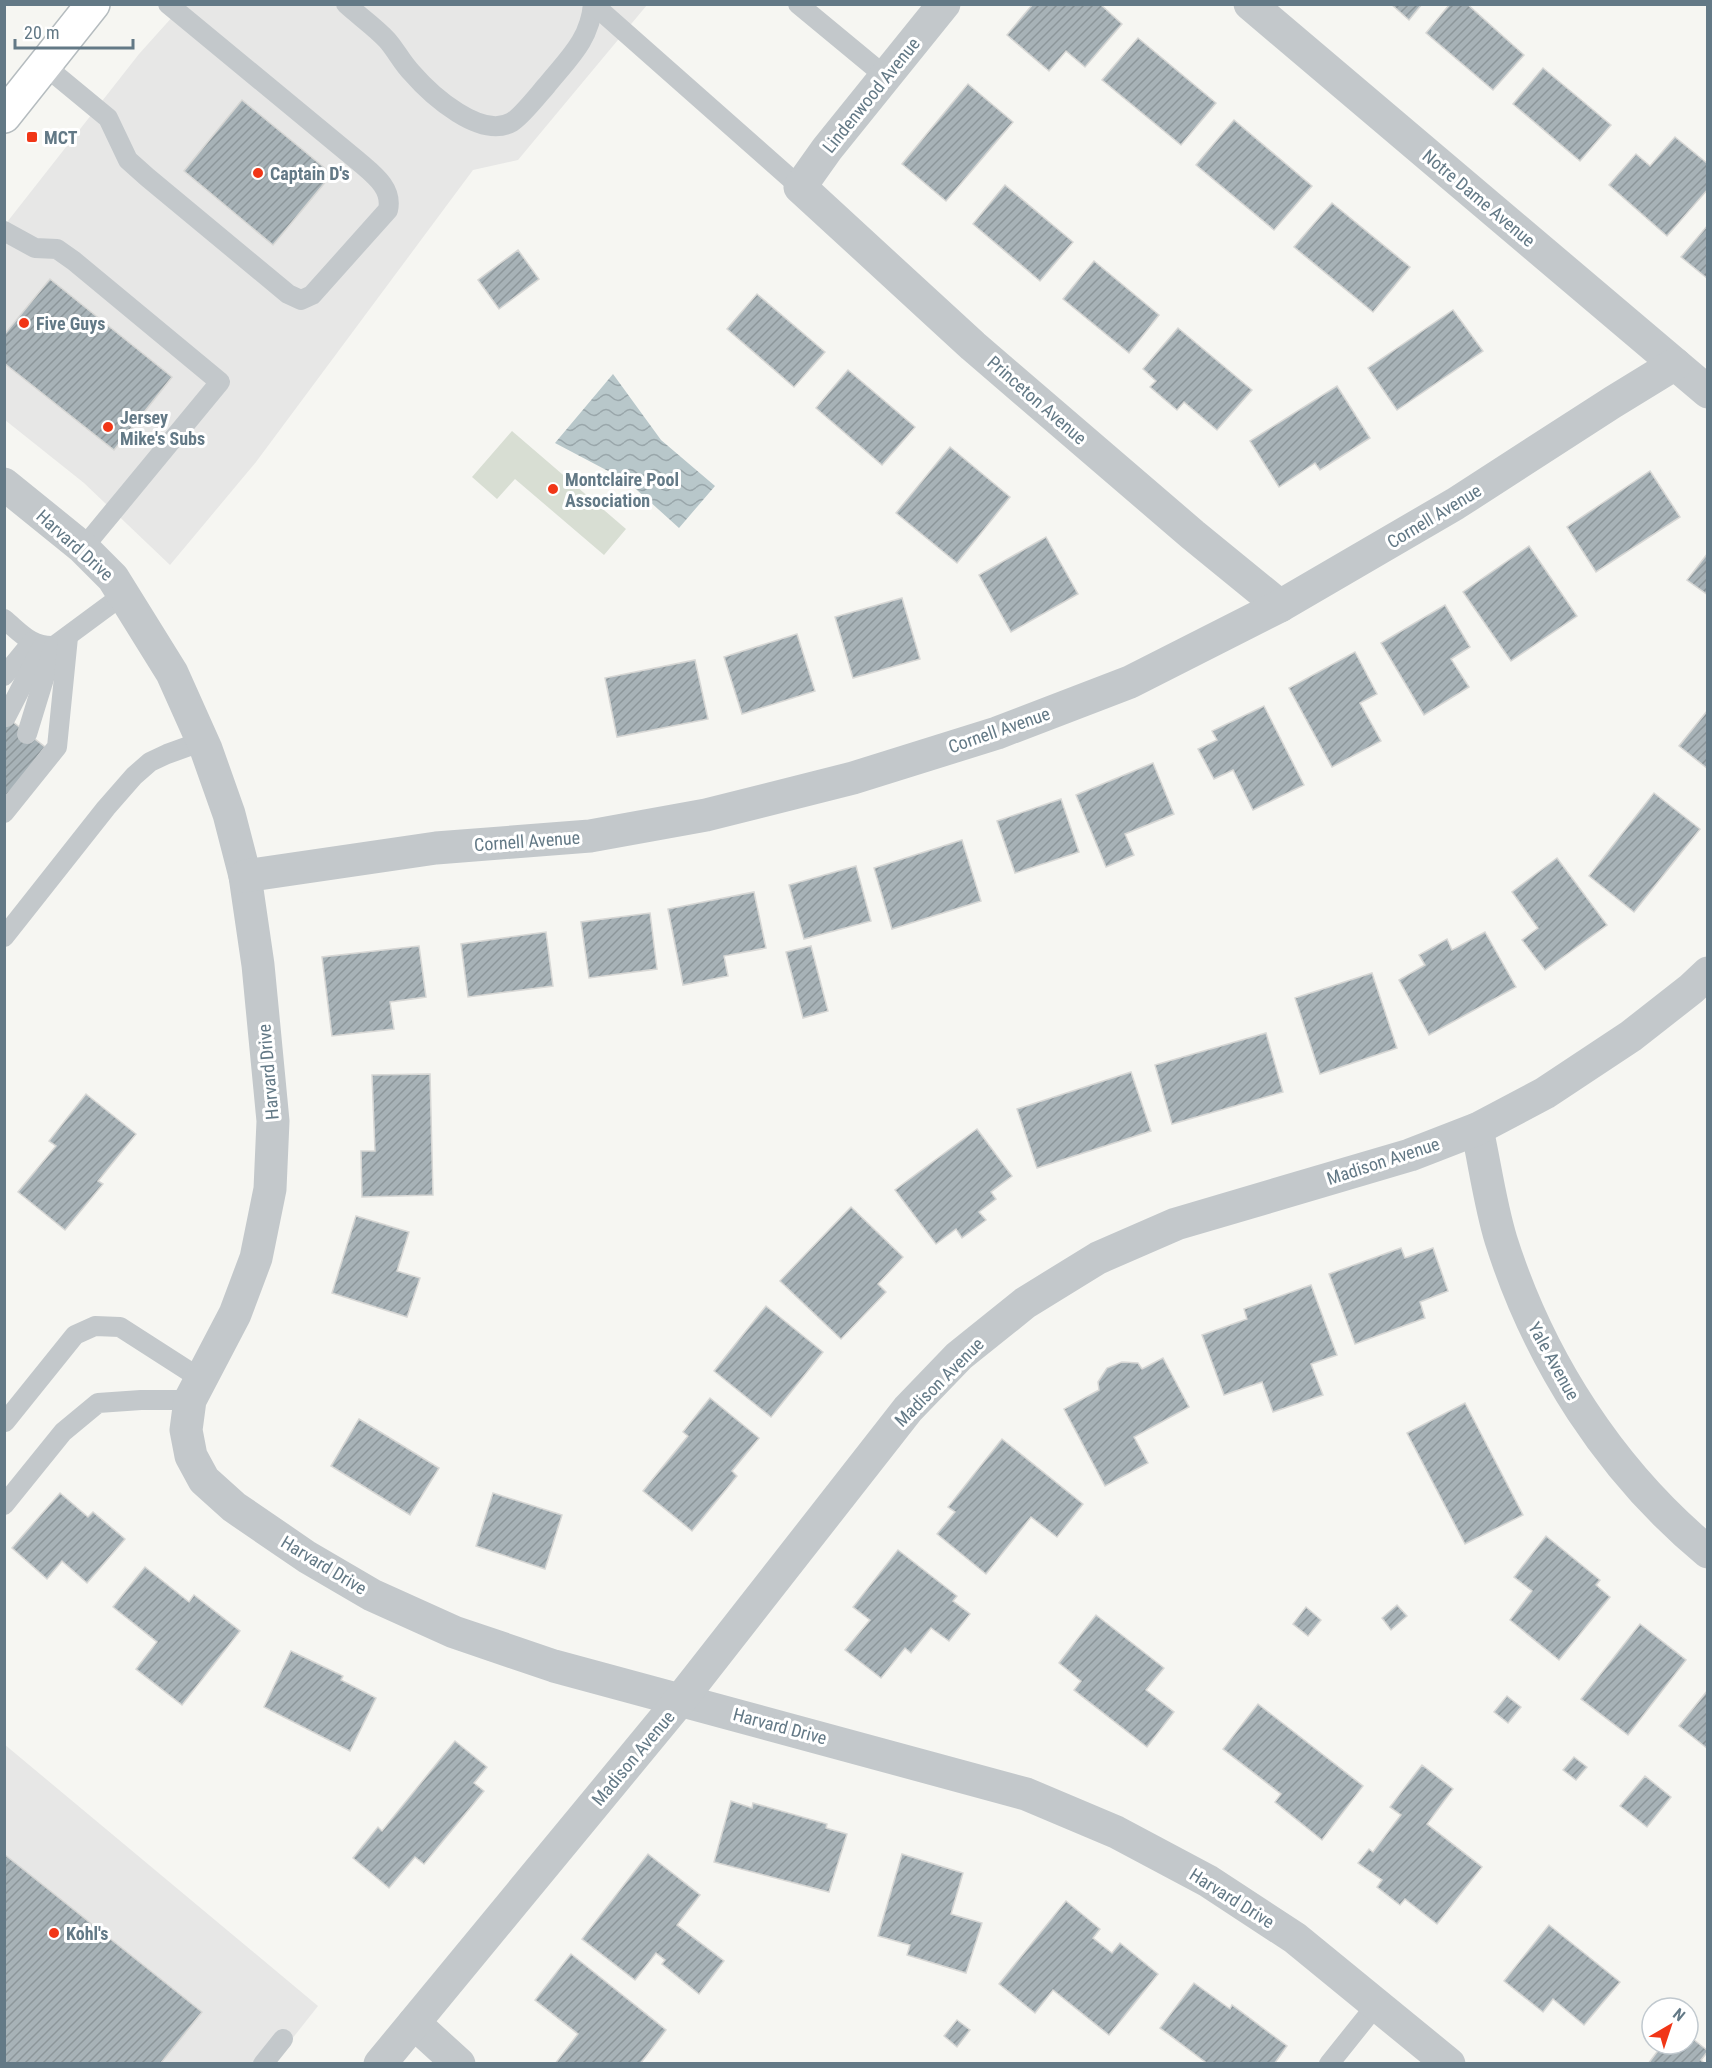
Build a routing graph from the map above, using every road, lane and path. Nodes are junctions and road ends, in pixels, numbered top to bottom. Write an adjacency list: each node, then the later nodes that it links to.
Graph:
1 (93, 4): 8 (main road)
2 (168, 4): 8 (lane)
3 (346, 4): 4 (lane)
4 (593, 4): 11 (lane)
5 (798, 4): 9 (lane)
6 (944, 4): 9 (street, Lindenwood Avenue)
7 (1250, 4): 13 (street, Notre Dame Avenue)
8 (45, 66): 10 (main road)
9 (885, 76): 11 (street, Lindenwood Avenue)
10 (4, 116)
11 (800, 187): 18 (street, Princeton Avenue)
12 (4, 231): 16 (lane)
13 (1675, 364): 14 (street, Notre Dame Avenue); 18 (street, Cornell Avenue)
14 (1707, 392)
15 (4, 484): 16 (street, Harvard Drive)
16 (83, 548): 17 (street, Harvard Drive)
17 (123, 595): 20 (lane); 24 (street, Harvard Drive)
18 (1280, 606): 26 (street, Cornell Avenue)
19 (4, 619): 20 (lane)
20 (49, 643): 21 (lane); 22 (lane); 23 (lane); 25 (lane)
21 (4, 675)
22 (6, 717)
23 (27, 734)
24 (203, 741): 26 (street, Harvard Drive); 27 (lane)
25 (4, 813)
26 (245, 876): 30 (street, Harvard Drive)
27 (4, 937)
28 (1707, 973): 29 (street, Madison Avenue)
29 (1477, 1129): 33 (street, Yale Avenue); 34 (street, Madison Avenue)
30 (196, 1390): 31 (lane); 32 (lane); 34 (street, Harvard Drive)
31 (5, 1422)
32 (4, 1505)
33 (1707, 1551)
34 (681, 1699): 35 (street, Harvard Drive); 36 (street, Madison Avenue)
35 (1377, 2004): 41 (lane); 42 (street, Harvard Drive)
36 (414, 2023): 39 (street, Madison Avenue); 40 (street)
37 (283, 2039): 38 (lane)
38 (263, 2064)
39 (380, 2064)
40 (459, 2064)
41 (1329, 2064)
42 (1449, 2064)

